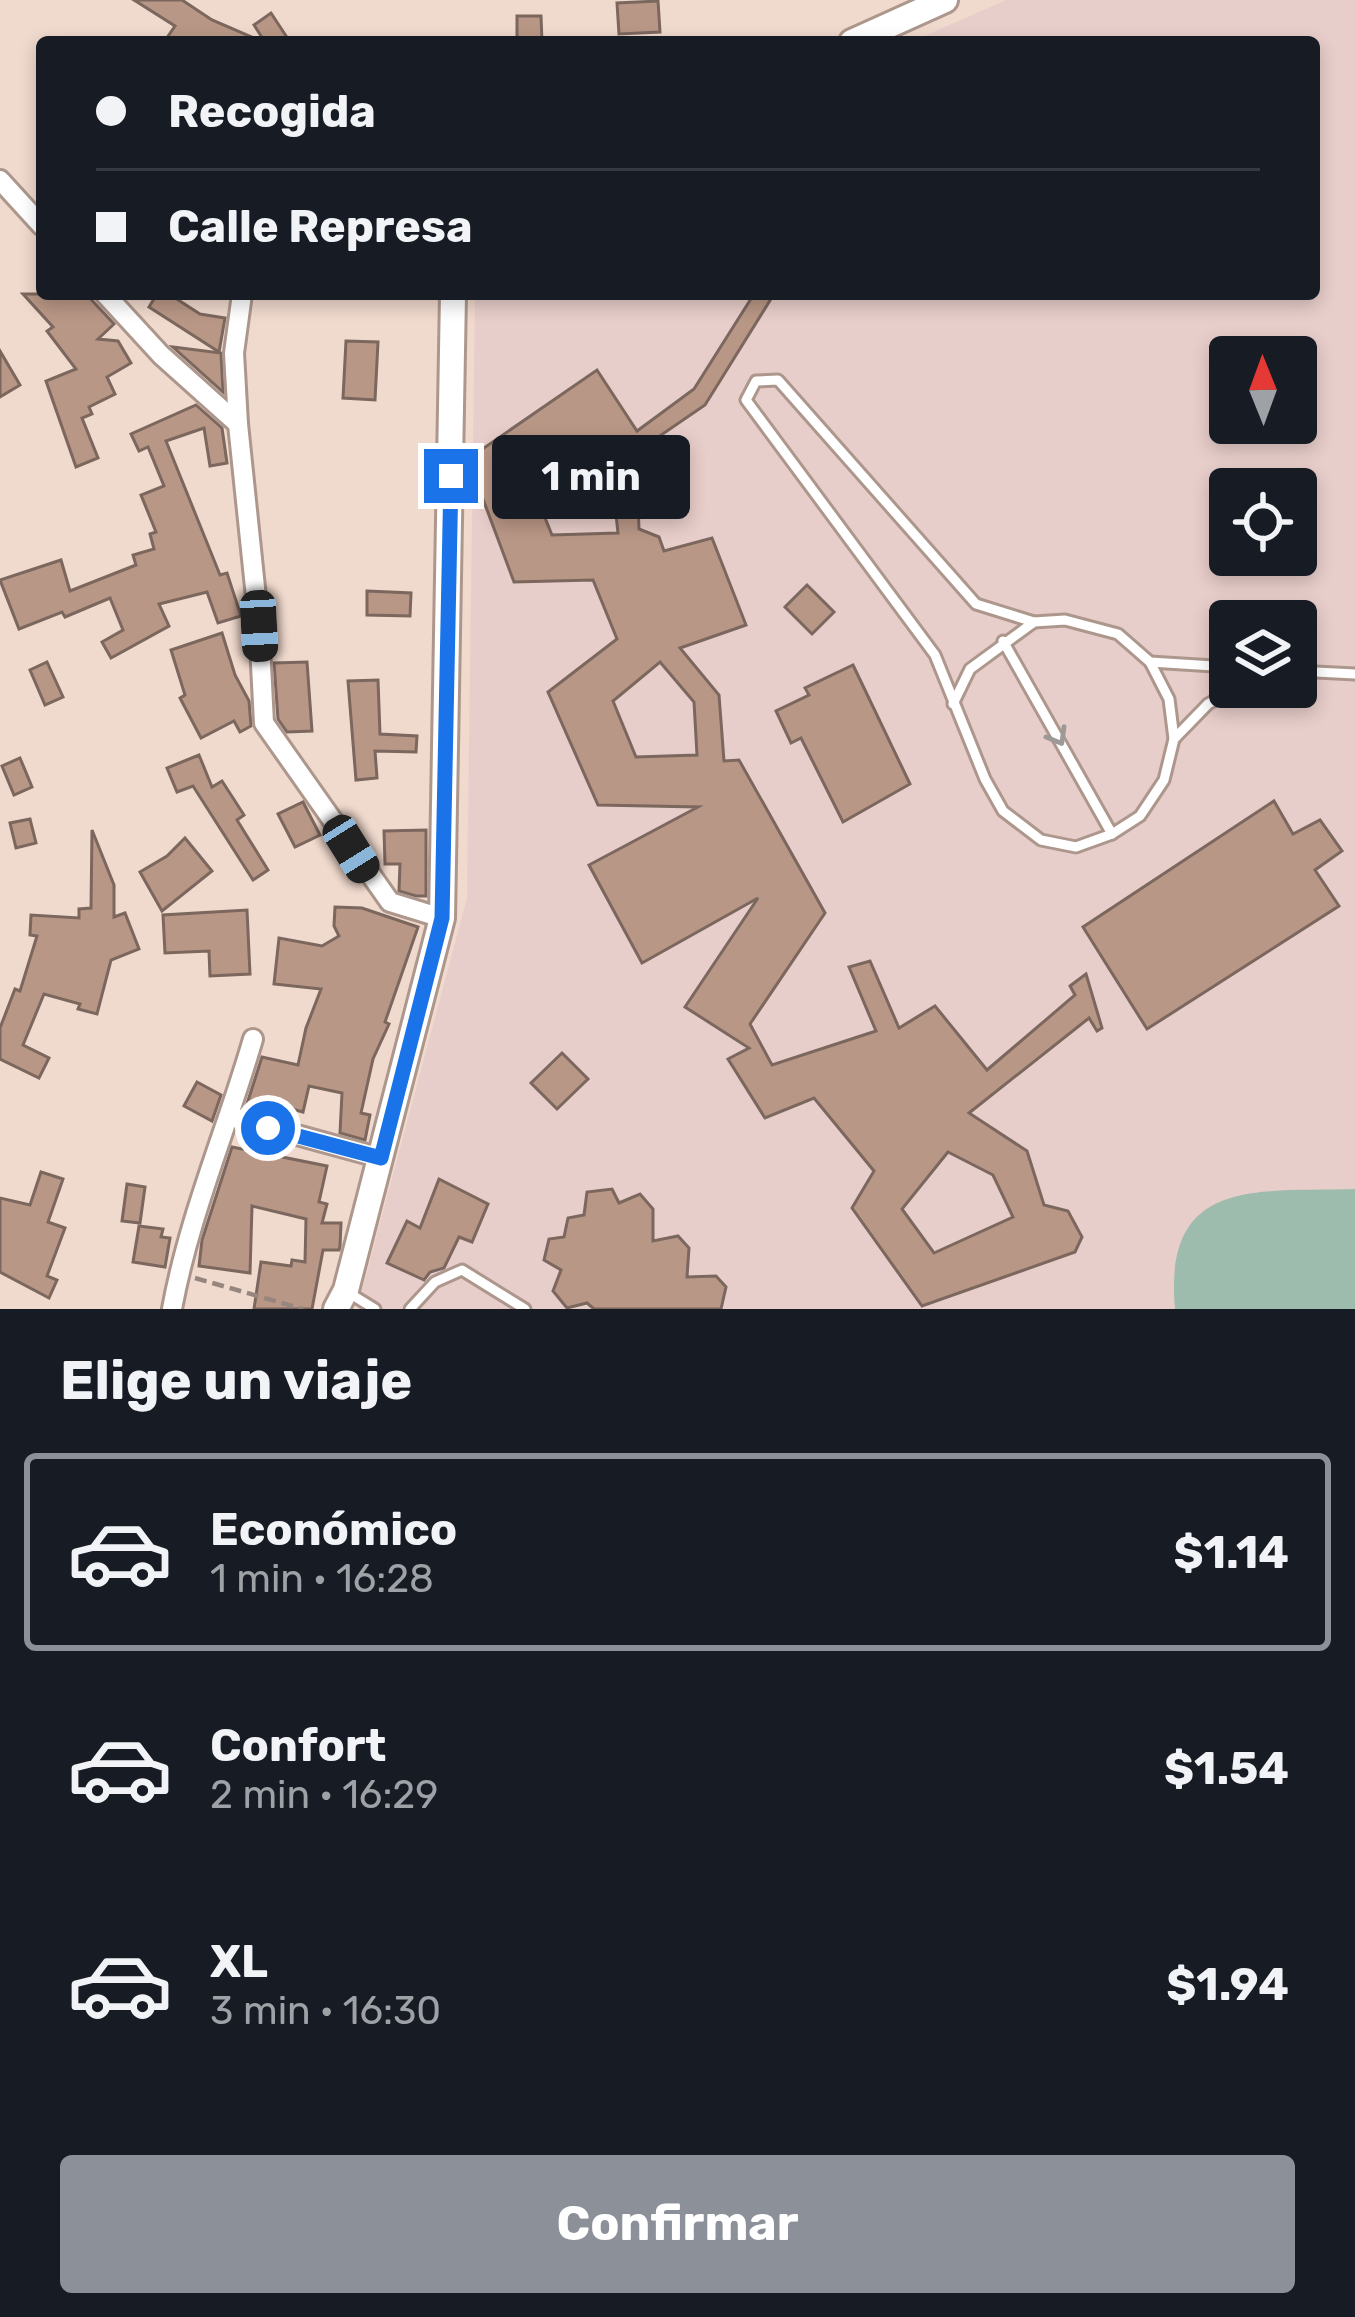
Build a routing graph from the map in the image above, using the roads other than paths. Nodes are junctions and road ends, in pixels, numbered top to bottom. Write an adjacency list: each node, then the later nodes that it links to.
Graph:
1 (945, 0): 2 (street)
2 (865, 36)
3 (0, 180): 4 (street)
4 (36, 219)
5 (111, 300): 8 (street)
6 (241, 300): 8 (street)
7 (454, 300): 19 (street)
8 (238, 424): 19 (street)
9 (1034, 622): 10 (lane); 11 (lane); 16 (lane)
10 (1003, 641): 16 (lane); 18 (lane, one-way to 18)
11 (1150, 662): 12 (lane); 17 (lane)
12 (1209, 666)
13 (1317, 673): 14 (lane)
14 (1355, 674)
15 (1209, 703): 17 (lane)
16 (953, 704): 18 (lane)
17 (1174, 739): 18 (lane)
18 (1112, 834)
19 (442, 918): 22 (street)
20 (253, 1039): 21 (street)
21 (231, 1118): 22 (street); 24 (street)
22 (381, 1158): 23 (street)
23 (341, 1300): 25 (lane)
24 (172, 1309)
25 (375, 1309)
26 (410, 1309): 27 (lane)
27 (525, 1309)

